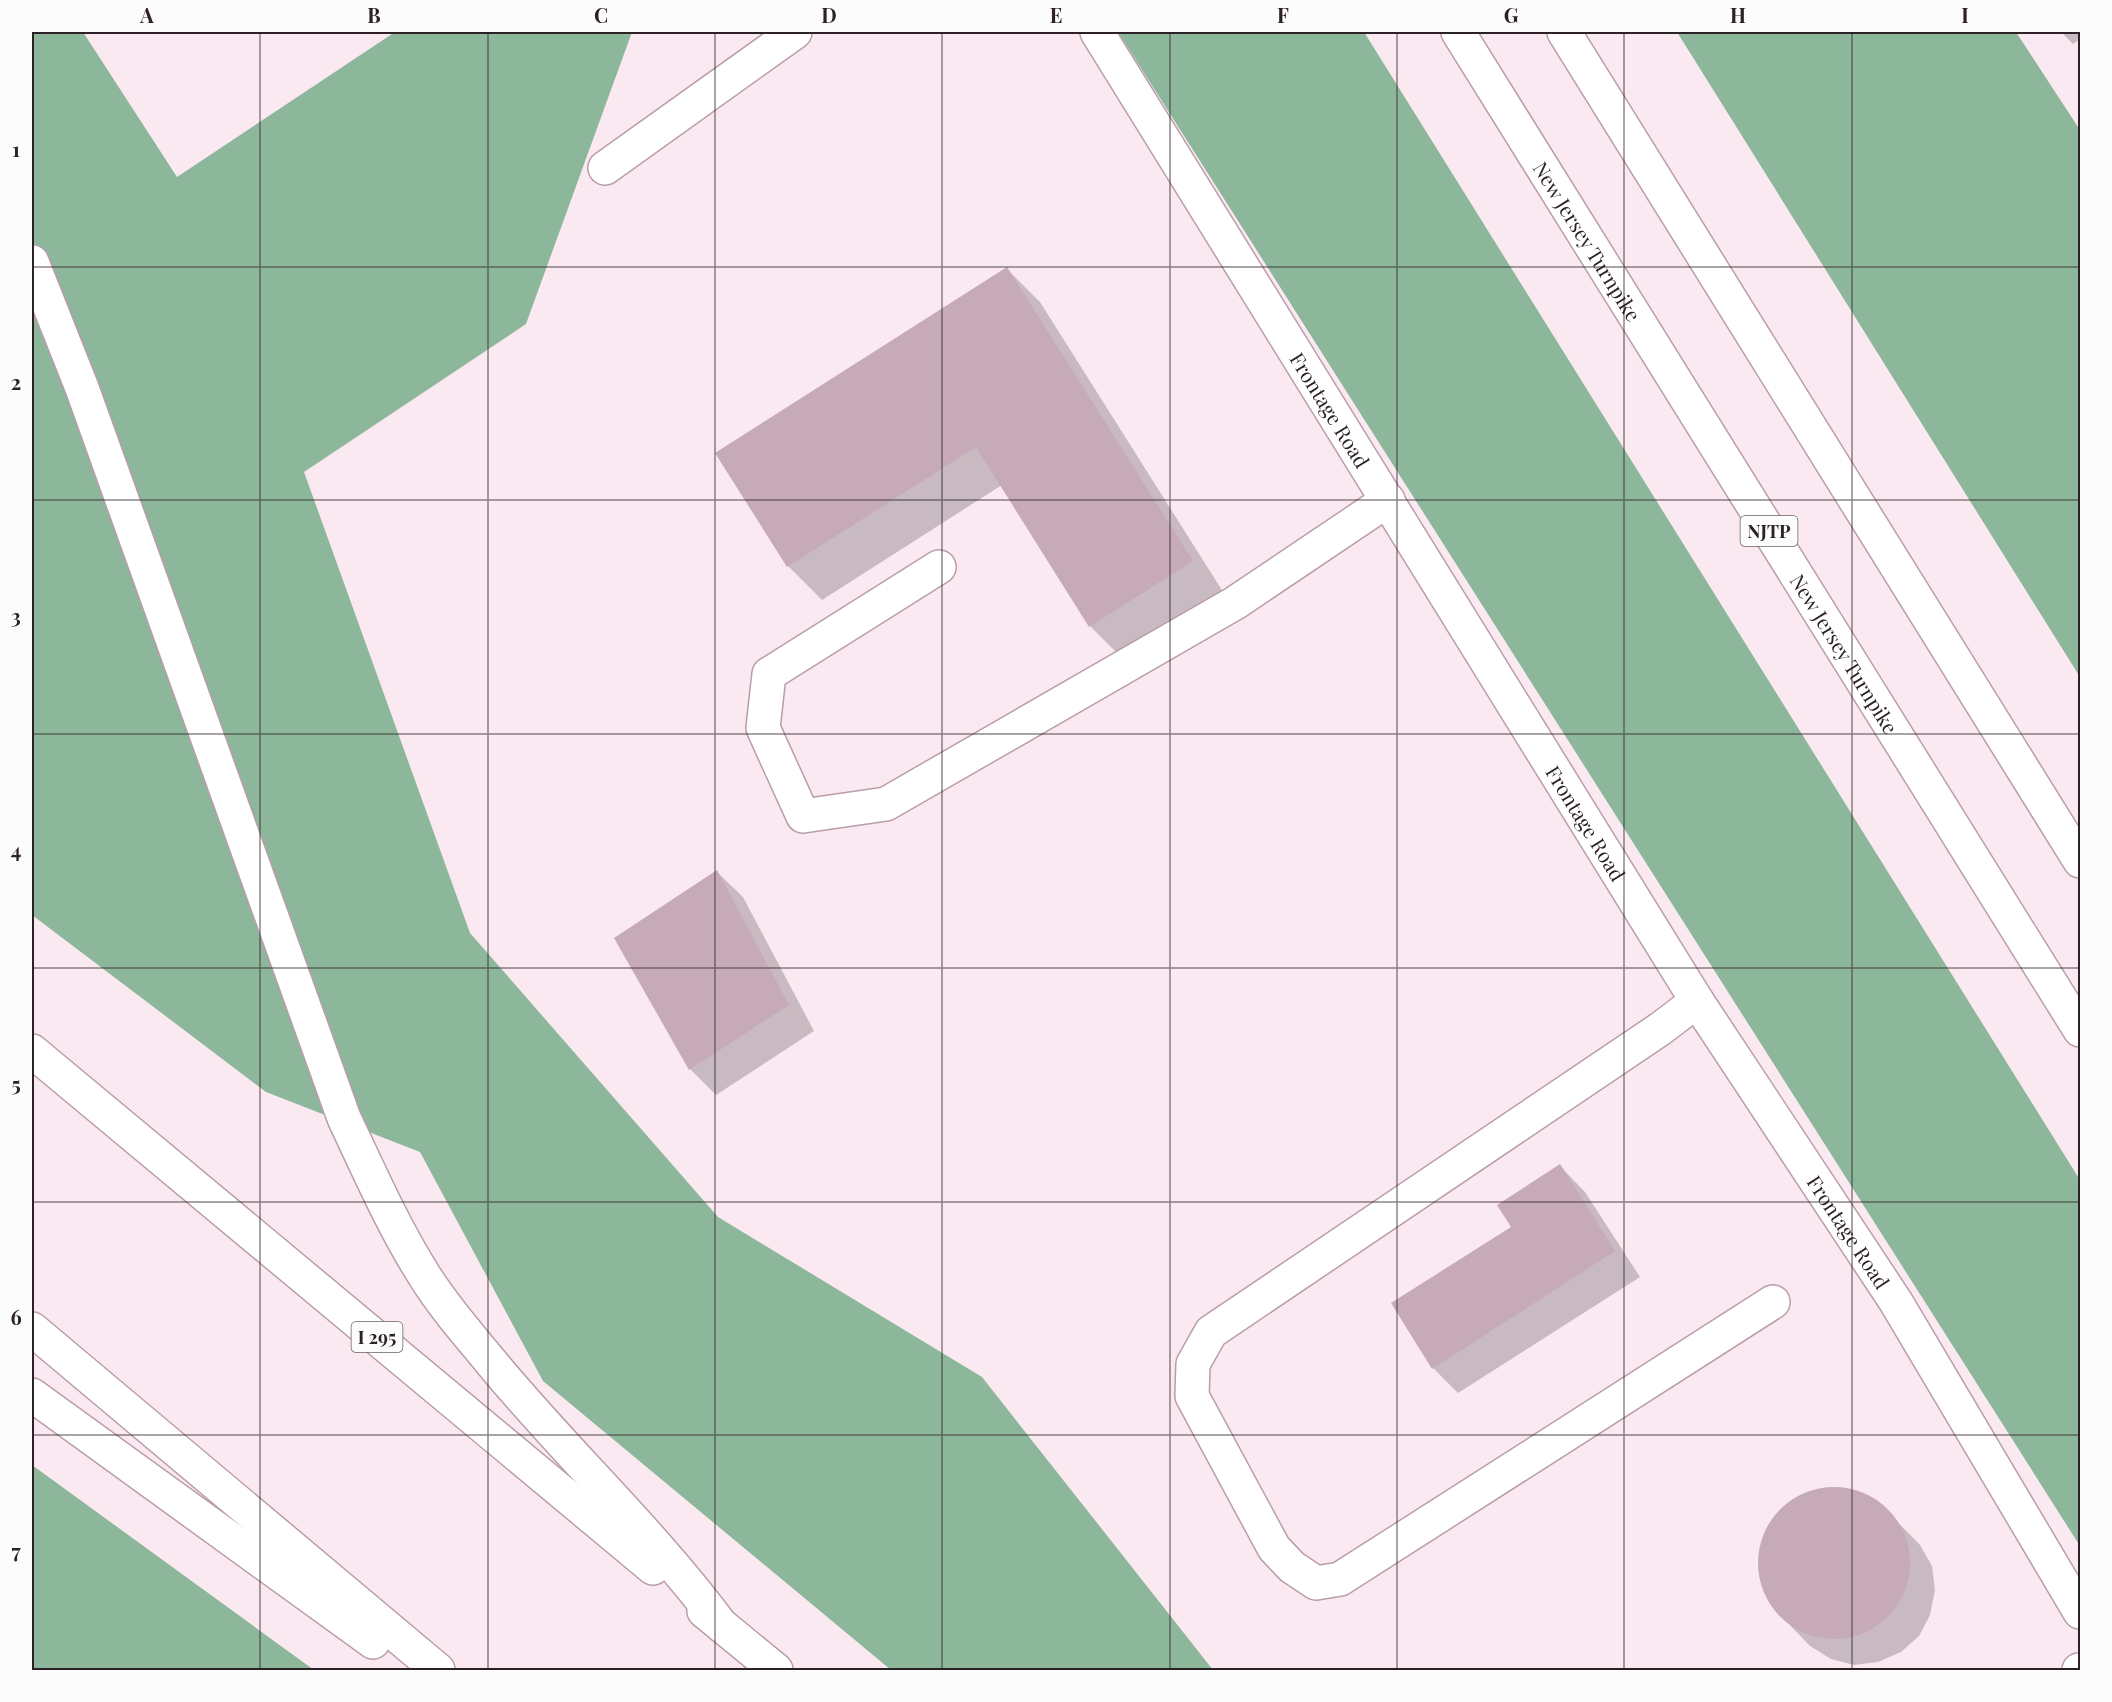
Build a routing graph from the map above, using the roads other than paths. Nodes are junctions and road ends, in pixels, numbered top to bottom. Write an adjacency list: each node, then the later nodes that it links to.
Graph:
1 (795, 32): 5 (main road)
2 (1097, 32): 7 (main road, Frontage Road)
3 (1458, 32): 11 (main road, New Jersey Turnpike / NJTP)
4 (1564, 32): 9 (main road)
5 (605, 168)
6 (32, 262): 17 (main road)
7 (1388, 500): 8 (main road); 10 (main road, Frontage Road)
8 (939, 567)
9 (2080, 861)
10 (1697, 1001): 13 (main road); 16 (main road, Frontage Road)
11 (2080, 1030)
12 (32, 1051): 17 (main road, I 295)
13 (1773, 1302)
14 (32, 1329): 19 (main road)
15 (32, 1395): 18 (main road)
16 (2080, 1612)
17 (721, 1625): 20 (main road, I 295)
18 (413, 1671)
19 (438, 1671)
20 (776, 1671)

